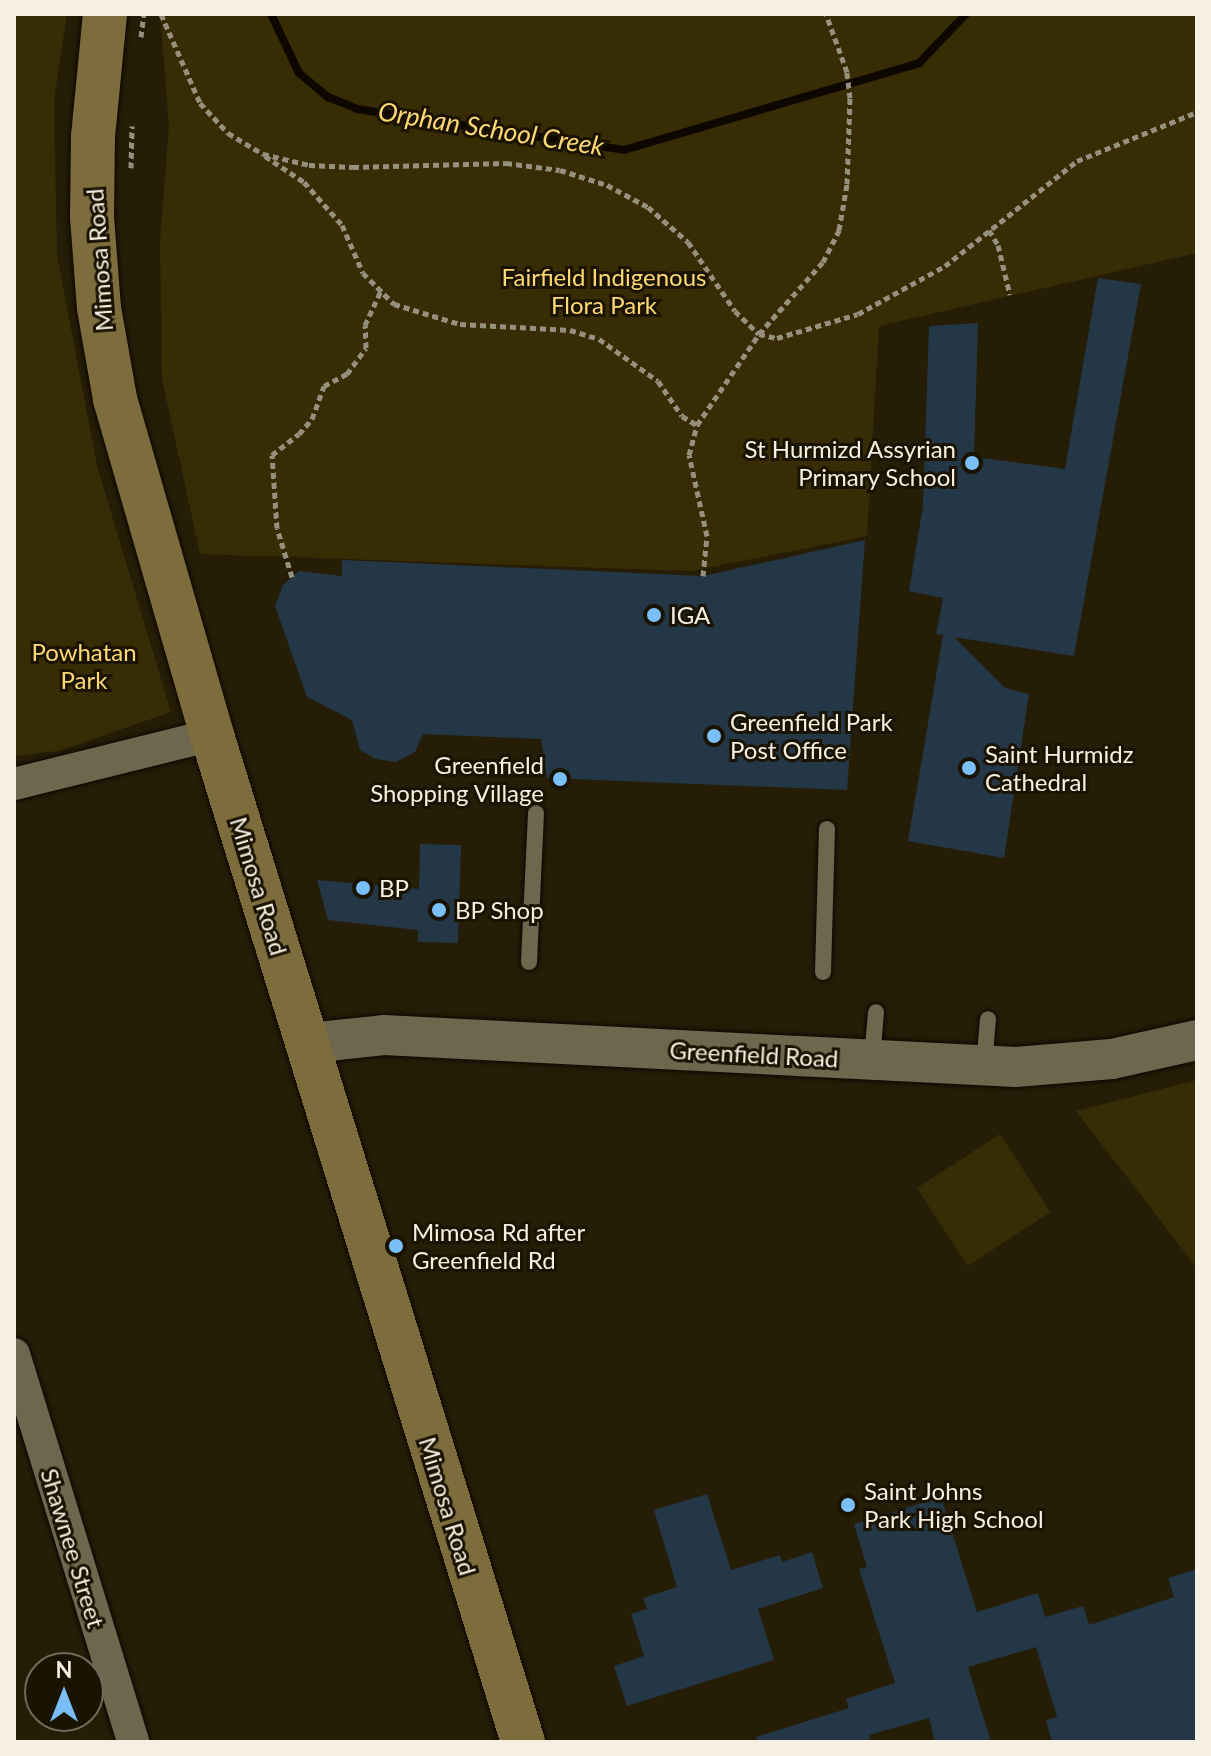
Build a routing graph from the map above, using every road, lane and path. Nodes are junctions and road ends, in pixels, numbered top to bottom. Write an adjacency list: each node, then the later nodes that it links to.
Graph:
1 (105, 14): 17 (main road, Mimosa Road)
2 (144, 14): 5 (path)
3 (161, 14): 8 (path)
4 (826, 14): 13 (path)
5 (140, 46)
6 (1197, 112): 10 (path)
7 (132, 113): 9 (path)
8 (263, 154): 11 (path); 13 (path)
9 (130, 185)
10 (989, 230): 12 (path); 13 (path)
11 (381, 290): 14 (path); 16 (path)
12 (1010, 295)
13 (759, 334): 14 (path)
14 (697, 425): 15 (path)
15 (703, 576)
16 (292, 577)
17 (212, 735): 18 (street); 26 (main road, Mimosa Road)
18 (14, 784)
19 (536, 813): 21 (lane)
20 (827, 829): 22 (lane)
21 (529, 962)
22 (823, 972)
23 (876, 1012): 27 (lane)
24 (988, 1019): 28 (lane)
25 (1197, 1040): 28 (street, Greenfield Road)
26 (309, 1043): 27 (street, Greenfield Road); 31 (main road, Mimosa Road)
27 (872, 1059): 28 (street, Greenfield Road)
28 (984, 1065)
29 (14, 1354): 30 (street, Shawnee Street)
30 (133, 1742)
31 (523, 1742)

